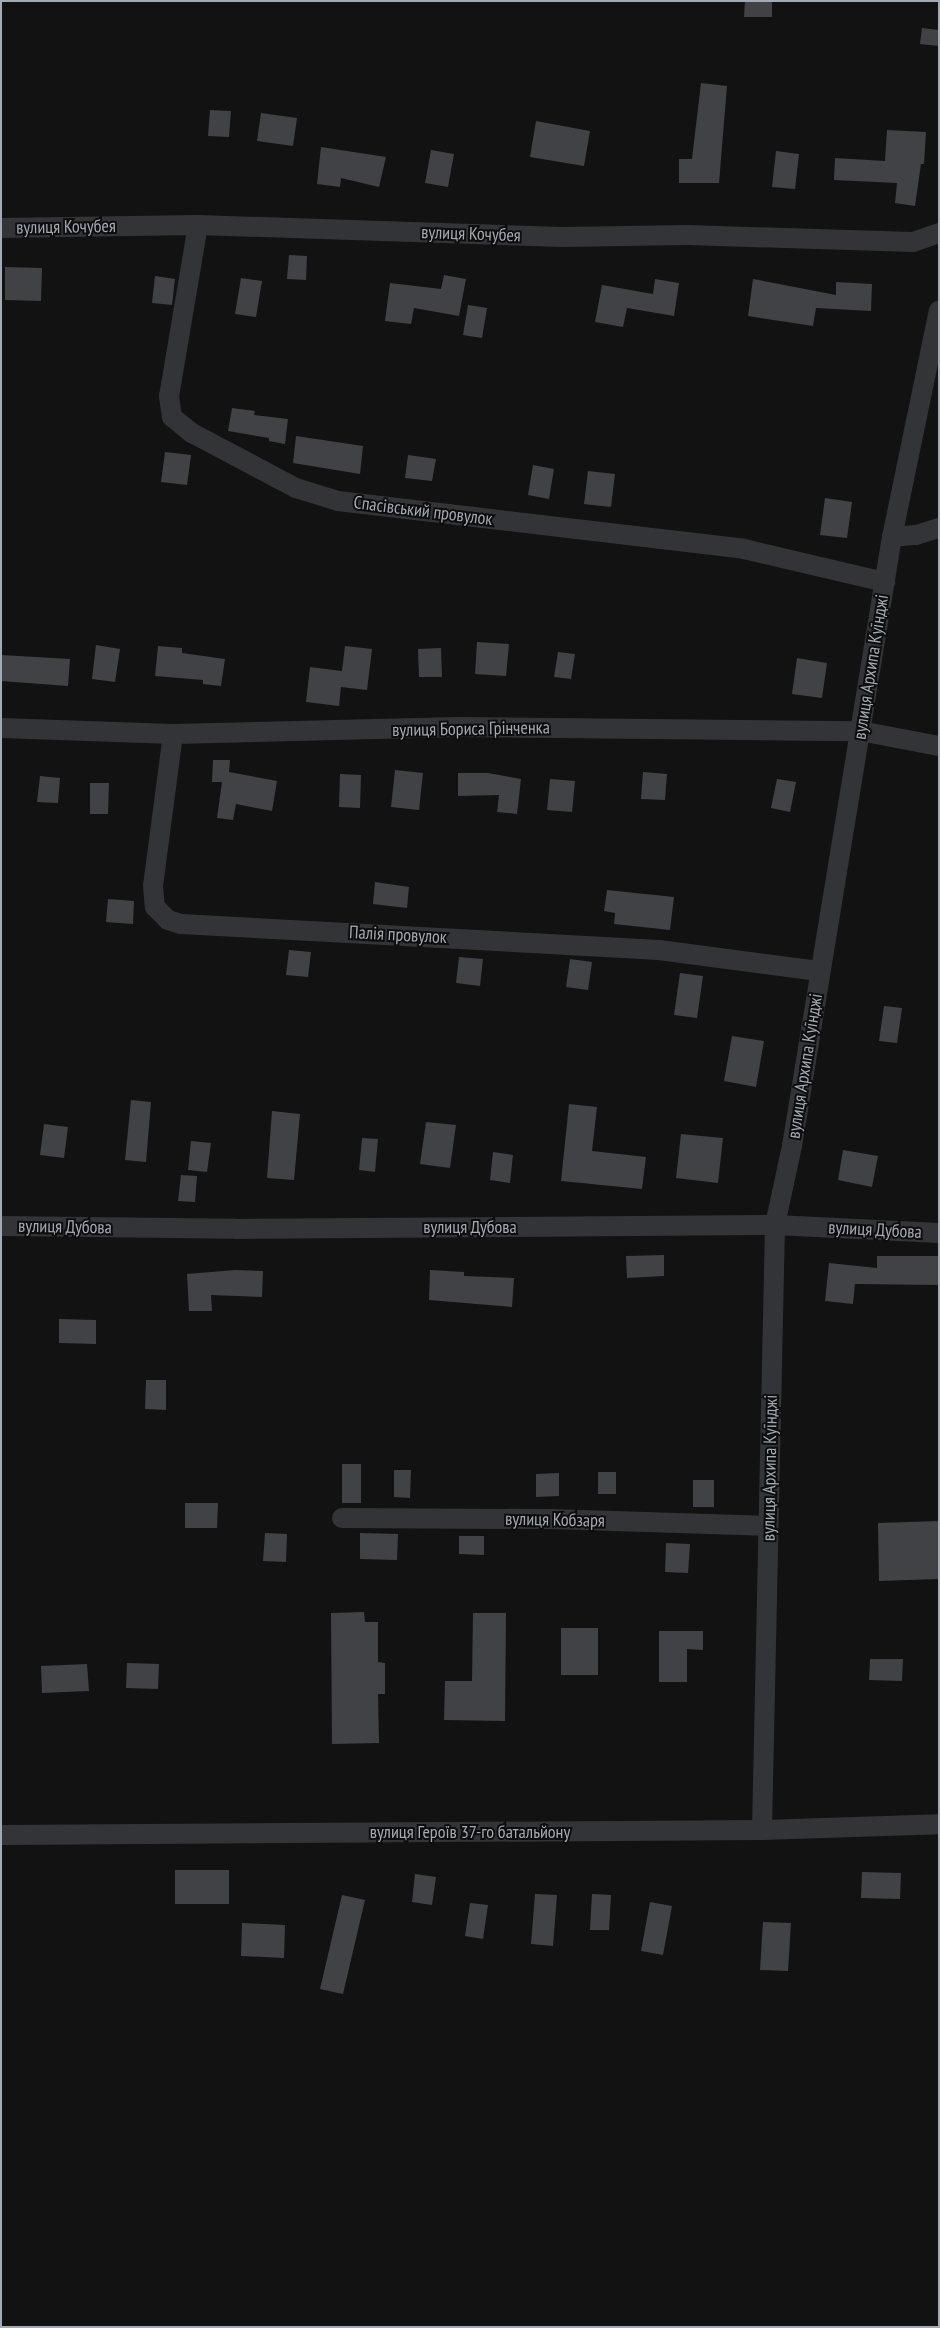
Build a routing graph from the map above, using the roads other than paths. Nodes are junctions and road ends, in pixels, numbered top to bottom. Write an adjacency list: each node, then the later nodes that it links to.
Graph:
1 (198, 225): 2 (street, вулиця Кочубея); 3 (street, вулиця Кочубея); 7 (street, Спасівський провулок)
2 (1, 228)
3 (939, 233)
4 (939, 311): 6 (street, вулиця Архипа Куїнджі)
5 (939, 528): 6 (street)
6 (892, 537): 7 (street, вулиця Архипа Куїнджі)
7 (885, 582): 9 (street, вулиця Архипа Куїнджі)
8 (1, 728): 10 (street, вулиця Бориса Грінченка)
9 (860, 731): 10 (street, вулиця Бориса Грінченка); 11 (street, вулиця Бориса Грінченка); 12 (street, вулиця Архипа Куїнджі)
10 (173, 734): 12 (street, Палія провулок)
11 (939, 746)
12 (820, 971): 13 (street, вулиця Архипа Куїнджі)
13 (775, 1225): 14 (street, вулиця Дубова); 15 (street, вулиця Дубова); 17 (street, вулиця Архипа Куїнджі)
14 (1, 1226)
15 (939, 1233)
16 (342, 1518): 17 (street, вулиця Кобзаря)
17 (768, 1526): 19 (street, вулиця Архипа Куїнджі)
18 (939, 1824): 19 (street, вулиця Героїв 37-го батальйону)
19 (762, 1830): 20 (street, вулиця Героїв 37-го батальйону)
20 (1, 1835)

